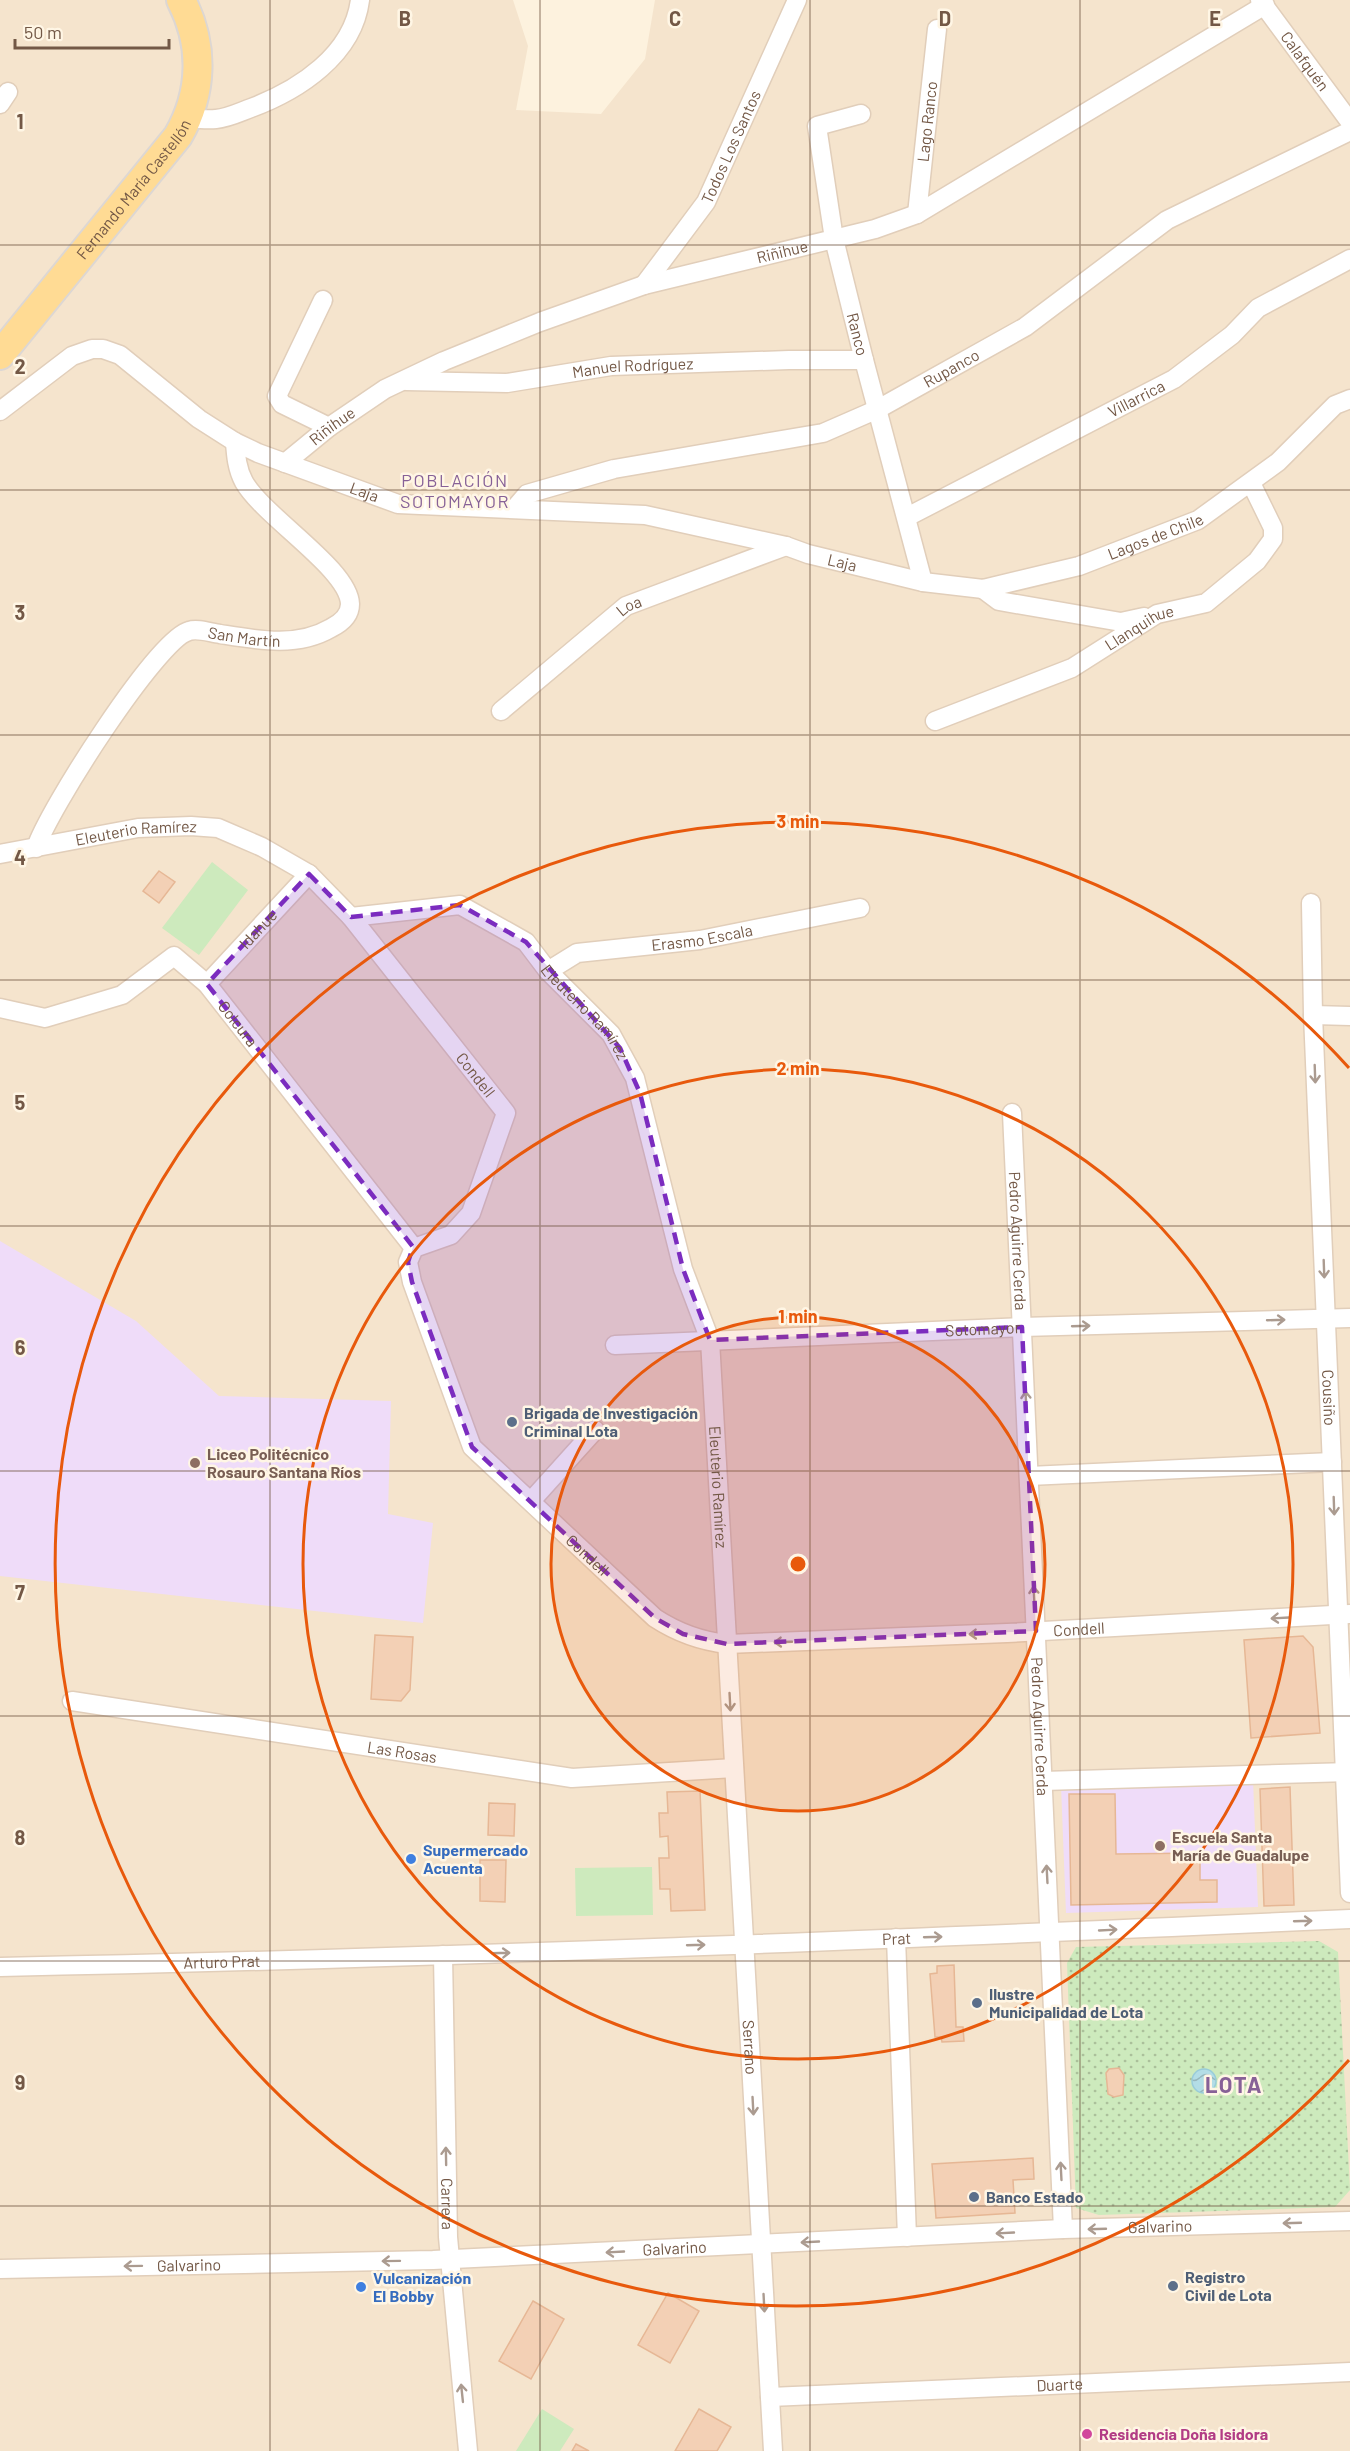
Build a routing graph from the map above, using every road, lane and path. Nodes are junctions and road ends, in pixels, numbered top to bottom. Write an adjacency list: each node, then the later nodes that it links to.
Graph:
1 (181, 0): 7 (main road, Fernando María Castellón)
2 (360, 0): 7 (street)
3 (797, 0): 13 (street, Todos Los Santos)
4 (1263, 3): 8 (street, Calafquén); 10 (street, Riñihue)
5 (937, 29): 10 (street, Lago Ranco)
6 (861, 114): 11 (street, Ranco)
7 (189, 118): 15 (main road, Fernando María Castellón)
8 (1350, 122)
9 (1350, 131): 19 (street, Rupanco)
10 (917, 214): 11 (street, Riñihue)
11 (834, 239): 13 (street, Riñihue); 16 (street, Ranco)
12 (1350, 259): 26 (street, Villarrica)
13 (644, 285): 17 (street, Riñihue)
14 (323, 300): 21 (street)
15 (0, 355)
16 (864, 360): 17 (street, Manuel Rodríguez); 19 (street, Ranco)
17 (401, 381): 21 (street, Riñihue)
18 (1350, 399): 24 (street, Lagos de Chile)
19 (878, 409): 25 (street, Rupanco); 26 (street, Ranco)
20 (0, 411): 22 (street, Laja)
21 (329, 428): 23 (street, Riñihue)
22 (235, 442): 23 (street, Laja); 33 (street, San Martín)
23 (285, 463): 25 (street, Laja)
24 (1251, 483): 29 (street, Lagos de Chile); 30 (street, Llanquihue)
25 (515, 508): 27 (street, Laja)
26 (907, 517): 28 (street, Ranco)
27 (786, 546): 28 (street, Laja); 31 (street, Loa)
28 (923, 582): 29 (street, Lagos de Chile)
29 (983, 589): 30 (street)
30 (1157, 614): 32 (street, Llanquihue)
31 (501, 711)
32 (935, 721)
33 (36, 848): 34 (street, Eleuterio Ramírez); 35 (street, Eleuterio Ramírez)
34 (0, 854)
35 (309, 874): 38 (street, Eleuterio Ramírez); 40 (street, Idahue)
36 (1311, 903): 42 (street, Cousiño)
37 (860, 908): 39 (street, Erasmo Escala)
38 (351, 917): 39 (street, Eleuterio Ramírez); 45 (street, Condell)
39 (548, 971): 49 (street, Eleuterio Ramírez)
40 (207, 984): 41 (street, Colcura); 45 (street, Colcura)
41 (0, 1008)
42 (1313, 1016): 43 (street); 46 (street, Cousiño, one-way to 46)
43 (1350, 1016)
44 (1012, 1113): 48 (street, Pedro Aguirre Cerda)
45 (414, 1248): 54 (street, Condell)
46 (1326, 1318): 47 (street, Sotomayor); 48 (street, Sotomayor, one-way to 46); 52 (street, Cousiño)
47 (1350, 1318)
48 (1022, 1327): 49 (street, Sotomayor); 53 (street, Pedro Aguirre Cerda, one-way to 48)
49 (710, 1340): 50 (street, Sotomayor); 57 (street, Eleuterio Ramírez)
50 (615, 1345)
51 (596, 1430): 54 (street)
52 (1332, 1462): 53 (street); 55 (street, Cousiño, one-way to 55)
53 (1029, 1476): 56 (street, Pedro Aguirre Cerda, one-way to 53)
54 (531, 1501): 57 (street, Condell)
55 (1344, 1614): 56 (street, Condell, one-way to 56); 60 (street, Cousiño)
56 (1036, 1631): 57 (street, Condell, one-way to 57); 61 (street, Pedro Aguirre Cerda)
57 (727, 1644): 59 (street, Serrano, one-way to 59)
58 (72, 1701): 59 (street, Las Rosas)
59 (734, 1768): 66 (street, Serrano)
60 (1347, 1773): 61 (street); 62 (street, Cousiño)
61 (1043, 1781): 64 (street, Pedro Aguirre Cerda, one-way to 61)
62 (1350, 1893)
63 (1350, 1919): 64 (street, Prat, one-way to 63)
64 (1050, 1932): 65 (street, Prat, one-way to 64); 70 (street, Pedro Aguirre Cerda, one-way to 64)
65 (896, 1938): 66 (street, Prat); 71 (street)
66 (744, 1944): 67 (street, Prat, one-way to 66); 72 (street, Serrano, one-way to 72)
67 (443, 1955): 68 (street, Arturo Prat); 73 (street, Carrera, one-way to 67)
68 (0, 1967)
69 (1350, 2221): 70 (street, Galvarino, one-way to 70)
70 (1063, 2229): 71 (street, Galvarino, one-way to 71)
71 (907, 2238): 72 (street, Galvarino, one-way to 72)
72 (761, 2244): 73 (street, Galvarino, one-way to 73); 76 (street, Serrano, one-way to 76)
73 (449, 2260): 74 (street, Galvarino, one-way to 74); 77 (street, Carrera, one-way to 73)
74 (0, 2269)
75 (1350, 2372): 76 (street, Duarte)
76 (770, 2397): 78 (street, Serrano)
77 (468, 2451)
78 (772, 2451)

